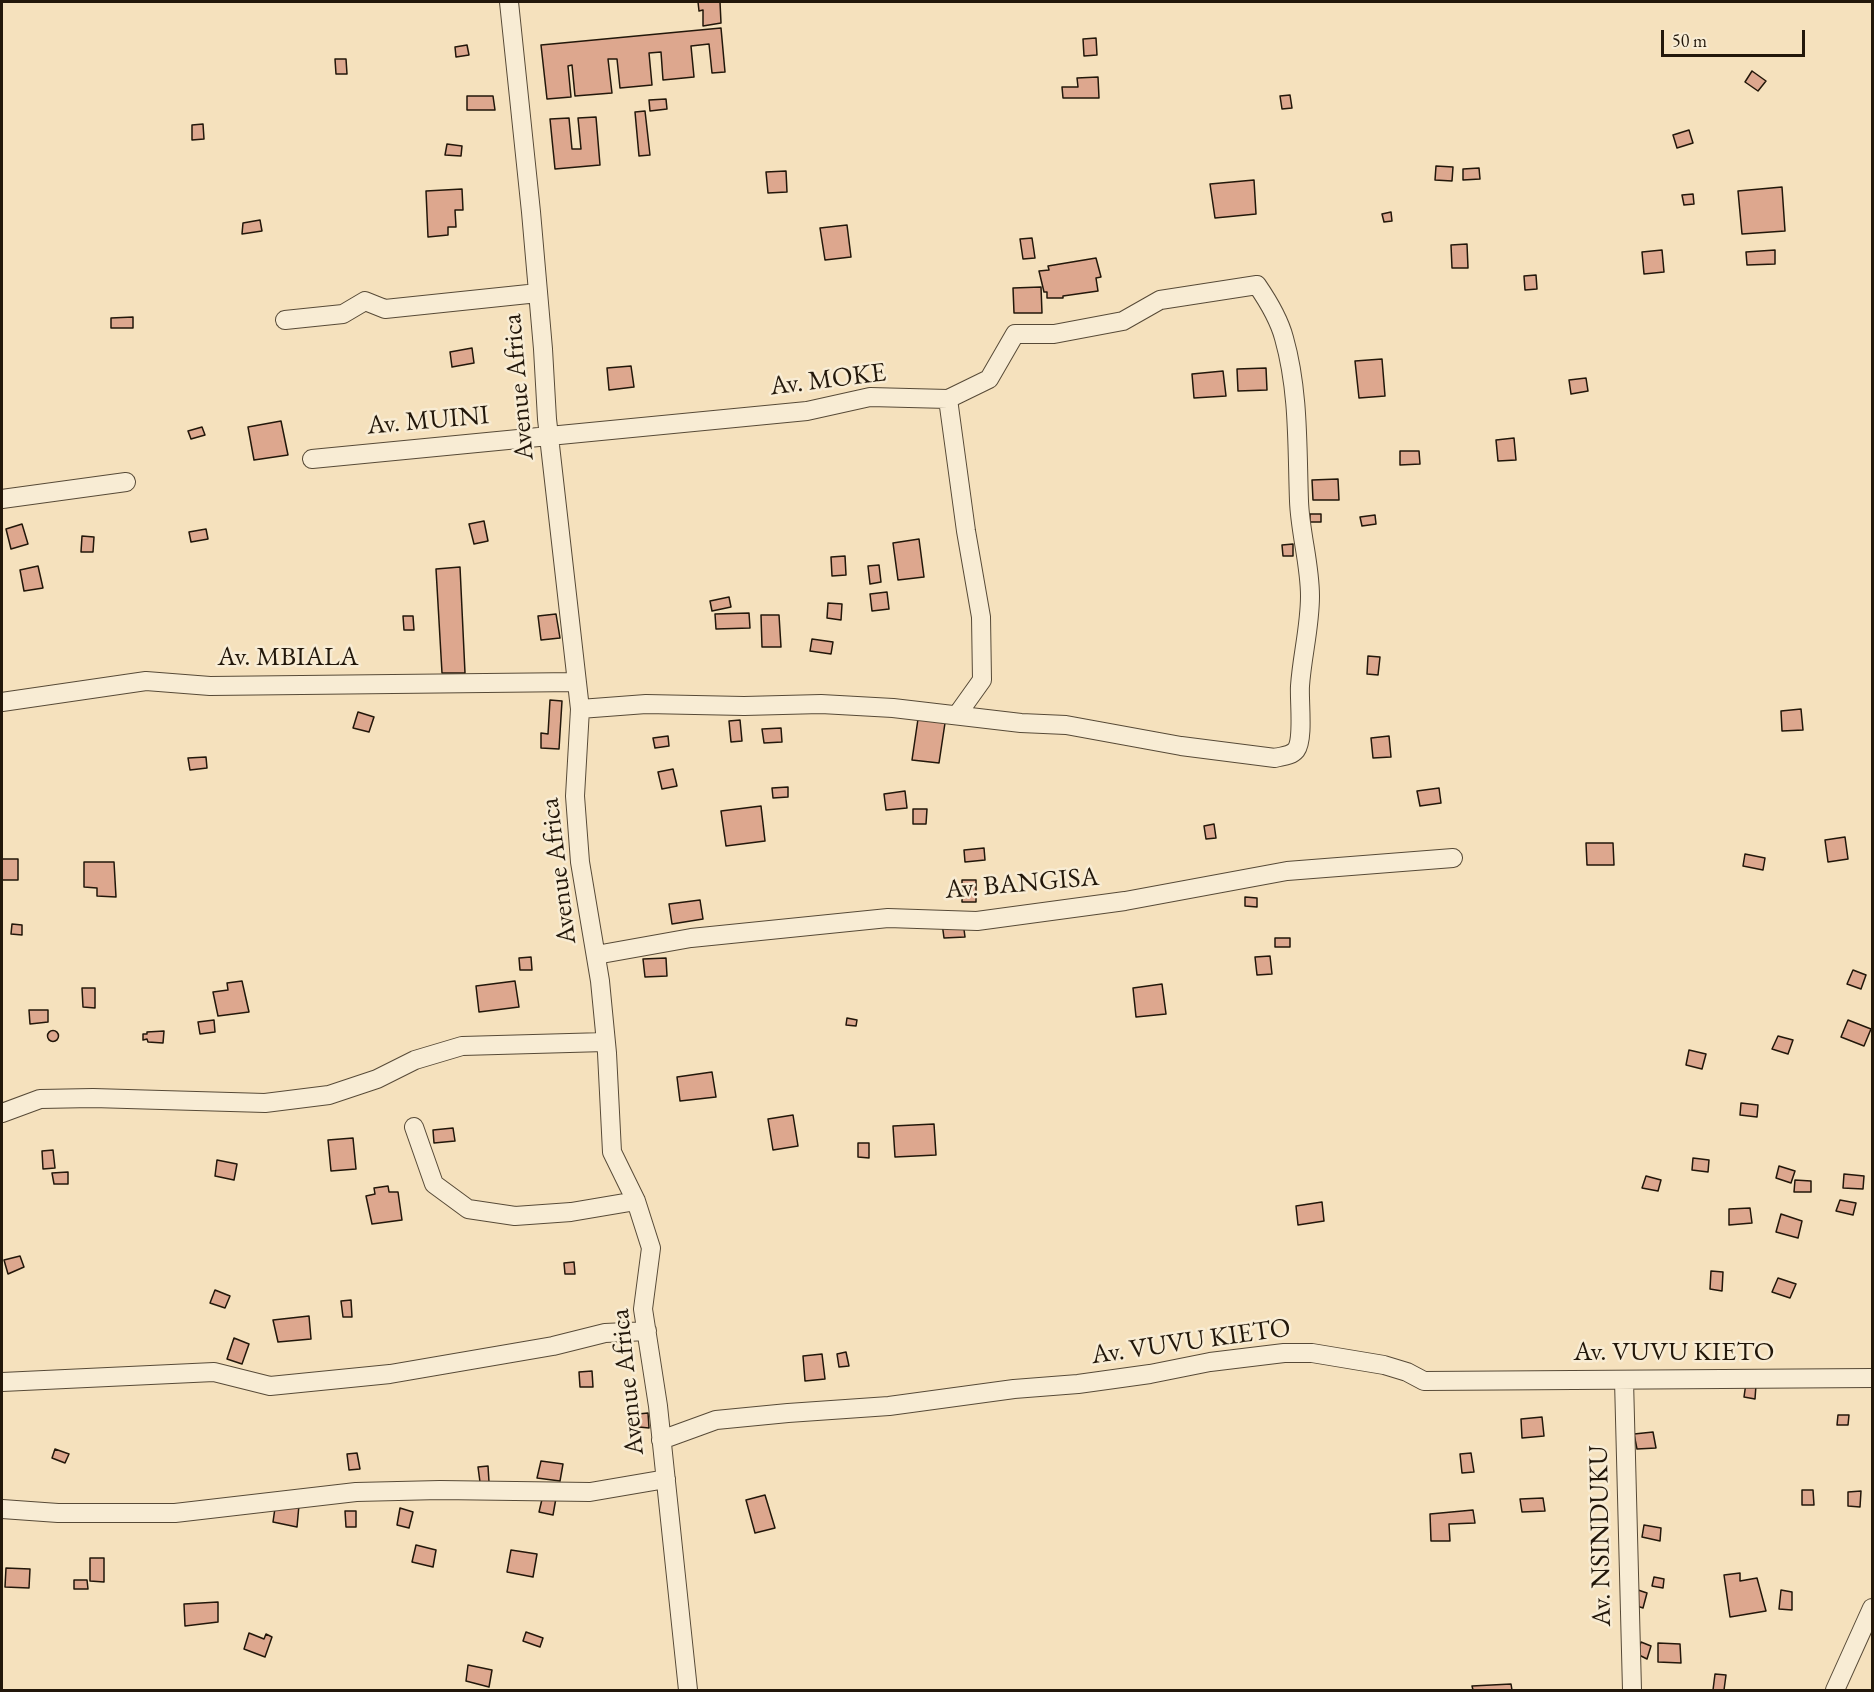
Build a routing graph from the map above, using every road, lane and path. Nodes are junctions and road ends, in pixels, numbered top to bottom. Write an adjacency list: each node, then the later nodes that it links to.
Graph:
1 (509, 2): 2 (street, Avenue Africa)
2 (538, 293): 3 (street); 5 (street, Avenue Africa)
3 (285, 320)
4 (948, 399): 5 (street, Av. MOKE); 12 (street); 12 (street, Av. MOKE)
5 (549, 437): 6 (street, Av. MUINI); 9 (street, Avenue Africa)
6 (312, 459)
7 (126, 482): 8 (street)
8 (2, 499)
9 (577, 682): 10 (street, Av. MBIALA); 11 (street, Avenue Africa)
10 (2, 702)
11 (580, 709): 12 (street); 14 (street, Avenue Africa)
12 (957, 715)
13 (1453, 858): 14 (street, Av. BANGISA)
14 (596, 955): 15 (street, Avenue Africa)
15 (605, 1042): 16 (street); 18 (street, Avenue Africa)
16 (2, 1113)
17 (414, 1126): 18 (street)
18 (636, 1201): 19 (street, Avenue Africa)
19 (647, 1331): 22 (street); 23 (street, Avenue Africa)
20 (1872, 1378): 21 (street, Av. VUVU KIETO)
21 (1624, 1380): 23 (street, Av. VUVU KIETO); 28 (street, Av. NSINDUKU)
22 (2, 1382)
23 (662, 1440): 24 (street, Avenue Africa)
24 (666, 1479): 25 (street); 27 (street, Avenue Africa)
25 (2, 1509)
26 (1872, 1608): 29 (street)
27 (688, 1690)
28 (1632, 1690)
29 (1835, 1690)

